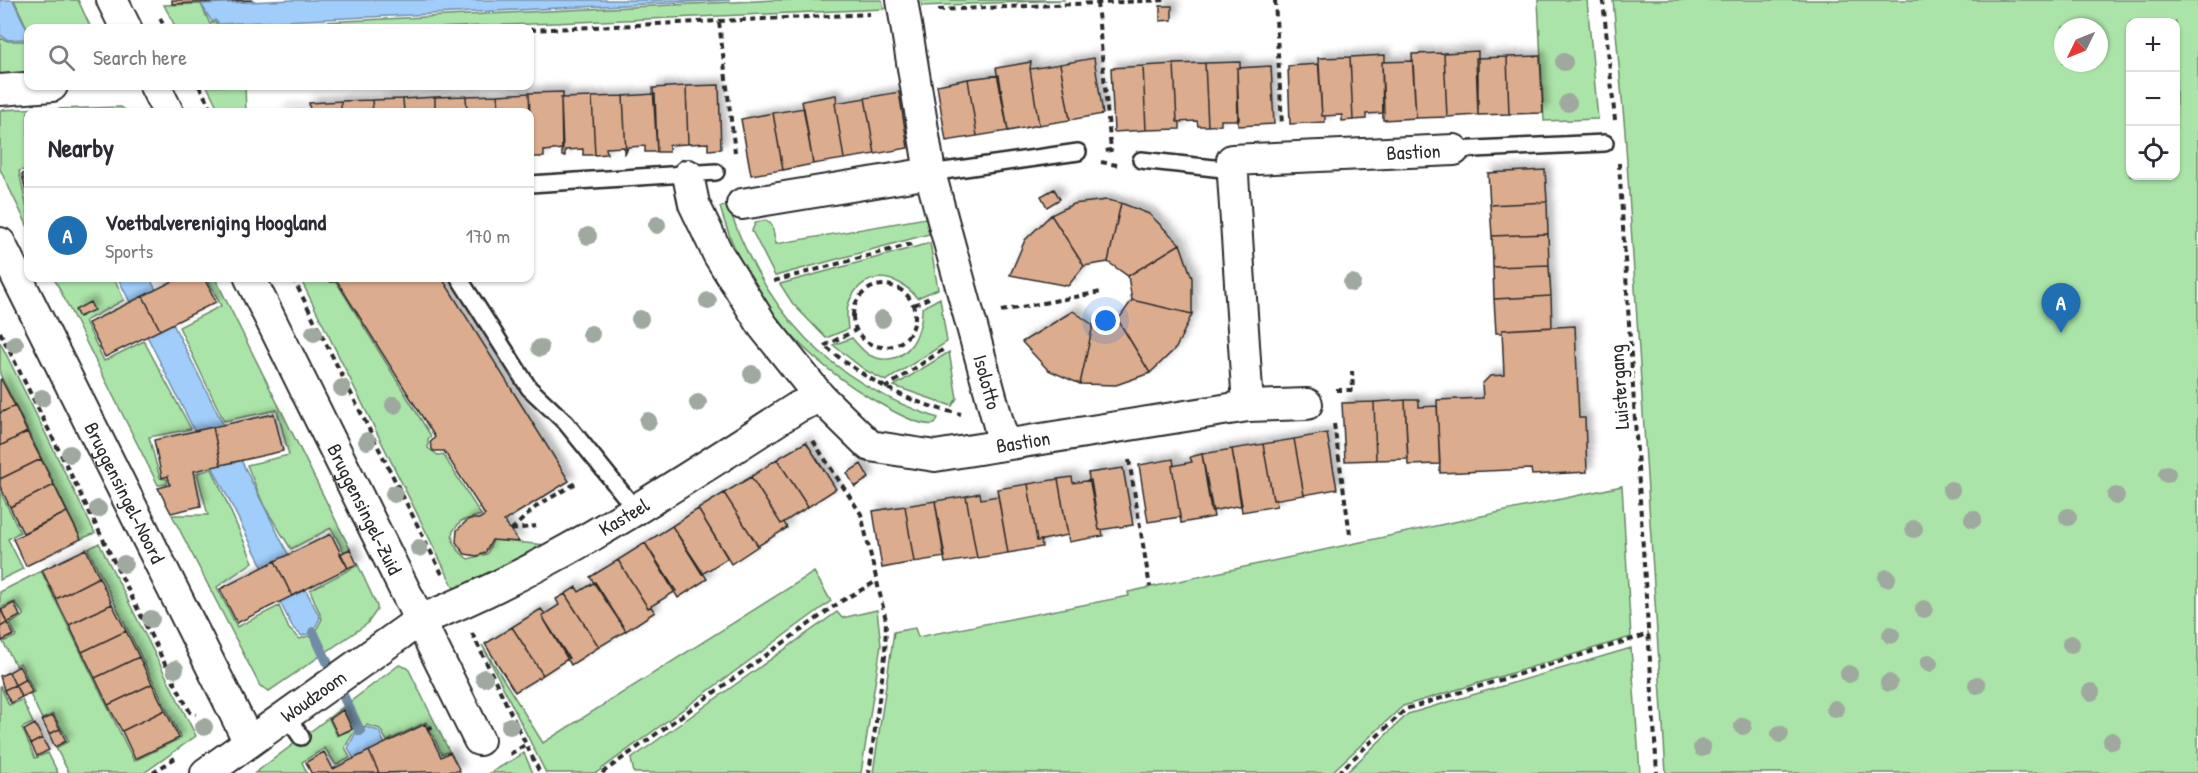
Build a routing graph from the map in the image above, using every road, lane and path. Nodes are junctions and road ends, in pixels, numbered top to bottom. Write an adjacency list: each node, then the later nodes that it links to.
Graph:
1 (112, 0): 9 (street)
2 (1167, 0): 5 (path)
3 (1275, 0): 22 (path)
4 (1603, 0): 17 (path)
5 (1097, 3): 6 (path); 20 (path)
6 (903, 6): 28 (street)
7 (861, 14): 8 (path)
8 (719, 22): 10 (path); 30 (path)
9 (124, 24)
10 (534, 30)
11 (24, 88): 12 (street)
12 (0, 90)
13 (157, 90): 15 (street)
14 (201, 90): 16 (path)
15 (166, 108)
16 (211, 108)
17 (1616, 130)
18 (1605, 143): 19 (lane, Bastion)
19 (1454, 150): 22 (street, Bastion)
20 (1078, 152): 28 (lane)
21 (1618, 154): 63 (path, Luistergang)
22 (1283, 158): 26 (street, Bastion)
23 (1141, 160): 26 (lane)
24 (1106, 164): 25 (path)
25 (1117, 165)
26 (1232, 171): 50 (street)
27 (702, 173): 29 (lane); 48 (street)
28 (930, 173): 30 (street); 31 (street)
29 (534, 184)
30 (742, 204)
31 (946, 233): 37 (path); 40 (street)
32 (0, 243): 68 (street, Bruggensingel-Noord)
33 (767, 275): 37 (path)
34 (252, 282): 62 (street, Bruggensingel-Zuid)
35 (295, 282): 61 (path)
36 (462, 282): 56 (lane)
37 (771, 282): 38 (path)
38 (777, 291)
39 (1101, 292): 40 (path)
40 (970, 326): 46 (path); 54 (street, Isolotto)
41 (856, 330): 41 (path); 44 (path)
42 (0, 332): 65 (path)
43 (817, 338): 44 (path)
44 (824, 346): 46 (path)
45 (1352, 371): 47 (path)
46 (885, 388): 54 (path)
47 (1341, 390)
48 (820, 397): 51 (street, Kasteel); 54 (street, Bastion)
49 (1307, 404): 50 (street, Bastion)
50 (1248, 406): 53 (street, Bastion)
51 (793, 411): 56 (street, Kasteel); 59 (path)
52 (1334, 421): 58 (path)
53 (1122, 426): 54 (street, Bastion); 60 (path)
54 (1001, 433)
55 (582, 482): 57 (path)
56 (636, 510): 61 (street, Kasteel)
57 (530, 527)
58 (1350, 534)
59 (875, 582): 71 (path); 72 (path)
60 (1150, 586)
61 (458, 606): 62 (street, Kasteel); 70 (path)
62 (420, 620): 67 (street, Bruggensingel-Zuid); 68 (street, Woudzoom)
63 (1649, 634): 73 (path); 74 (path, Luistergang)
64 (435, 714): 66 (path)
65 (200, 716)
66 (439, 723)
67 (479, 740)
68 (249, 742): 69 (street, Woudzoom)
69 (206, 773)
70 (540, 773)
71 (602, 773)
72 (868, 773)
73 (1338, 773)
74 (1657, 773)

